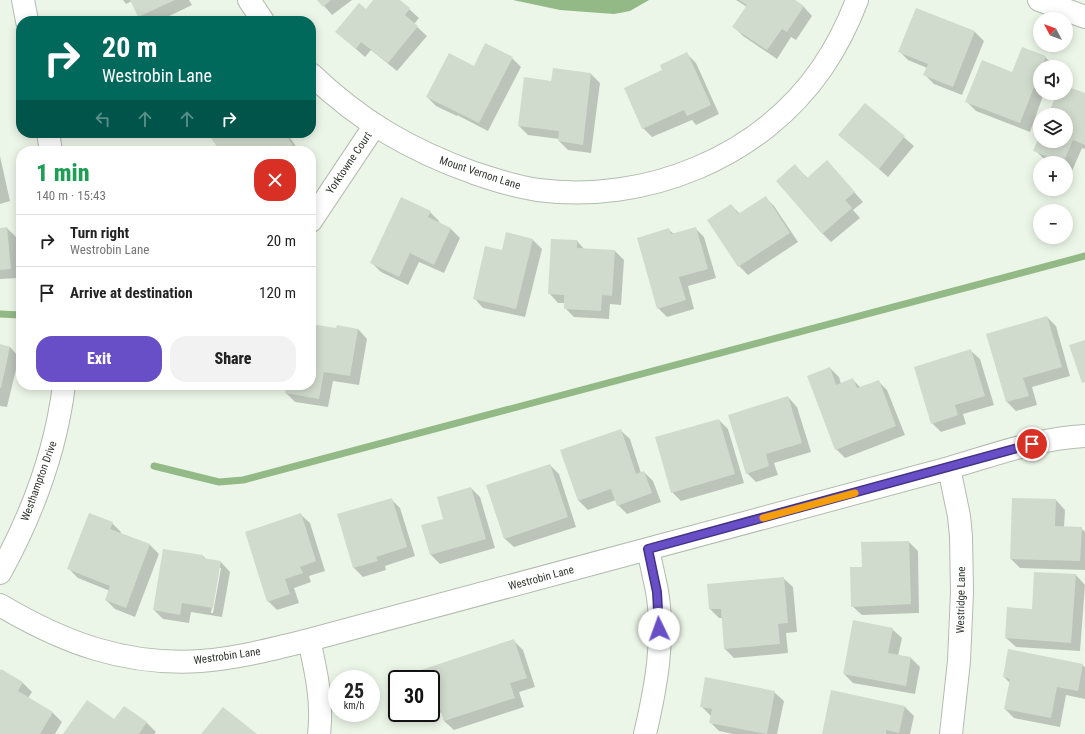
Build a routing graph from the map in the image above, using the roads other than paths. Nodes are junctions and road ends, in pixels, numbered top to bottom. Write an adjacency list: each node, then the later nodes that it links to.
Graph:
1 (23, 0): 5 (street)
2 (249, 0): 6 (street)
3 (857, 0): 9 (street, Mount Vernon Lane)
4 (1039, 0): 7 (street)
5 (26, 16)
6 (260, 16)
7 (1085, 17)
8 (316, 78): 9 (street, Mount Vernon Lane)
9 (375, 125): 10 (street, Yorktowne Court)
10 (316, 214)
11 (63, 390): 15 (street, Westhampton Drive)
12 (1085, 436): 13 (street, Westrobin Lane)
13 (949, 468): 14 (street, Westrobin Lane); 20 (street, Westridge Lane)
14 (648, 549): 17 (street, Westrobin Lane); 19 (street)
15 (0, 572)
16 (0, 605): 17 (street, Westrobin Lane)
17 (309, 640): 18 (street)
18 (318, 734)
19 (646, 734)
20 (951, 734)

